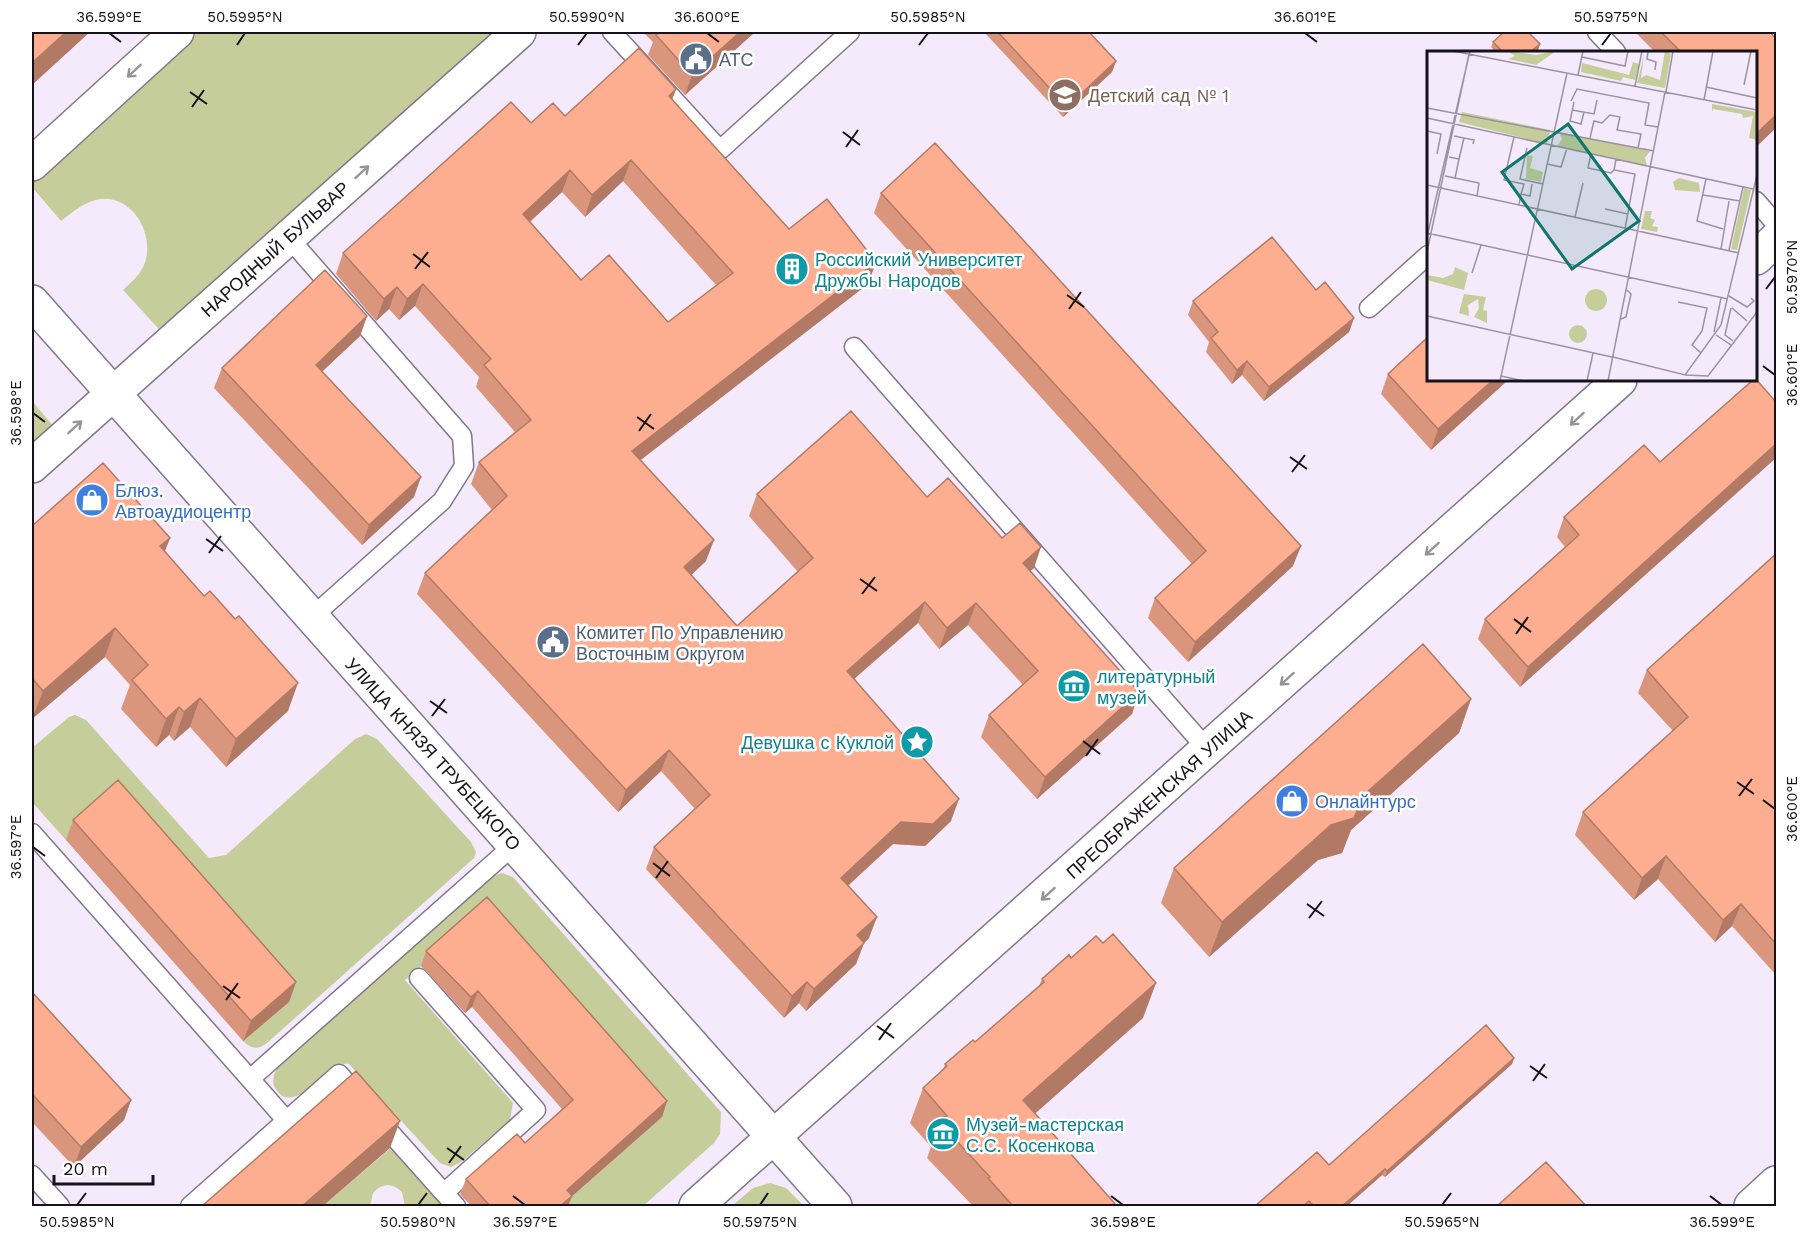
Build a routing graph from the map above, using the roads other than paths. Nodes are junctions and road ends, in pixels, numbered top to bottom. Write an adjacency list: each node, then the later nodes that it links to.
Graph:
1 (177, 32): 7 (street, one-way to 7)
2 (519, 32): 10 (street, НАРОДНЫЙ БУЛЬВАР, one-way to 2)
3 (612, 32): 4 (lane)
4 (850, 32)
5 (1597, 32): 6 (lane)
6 (1615, 51)
7 (32, 164)
8 (1757, 203): 9 (lane)
9 (1776, 224)
10 (288, 237): 18 (street, НАРОДНЫЙ БУЛЬВАР); 20 (lane)
11 (1776, 239): 13 (street)
12 (1427, 256): 15 (lane)
13 (1757, 256)
14 (32, 302): 18 (street, УЛИЦА КНЯЗЯ ТРУБЕЦКОГО)
15 (1369, 308)
16 (854, 347): 21 (lane)
17 (1619, 381): 21 (street, ПРЕОБРАЖЕНСКАЯ УЛИЦА, one-way to 21)
18 (113, 393): 19 (street, НАРОДНЫЙ БУЛЬВАР, one-way to 18); 20 (street, УЛИЦА КНЯЗЯ ТРУБЕЦКОГО)
19 (32, 466)
20 (312, 617): 23 (street, УЛИЦА КНЯЗЯ ТРУБЕЦКОГО)
21 (1208, 750): 27 (street, ПРЕОБРАЖЕНСКАЯ УЛИЦА, one-way to 27)
22 (32, 833): 25 (lane)
23 (514, 845): 25 (lane); 27 (street, УЛИЦА КНЯЗЯ ТРУБЕЦКОГО)
24 (419, 978): 30 (lane)
25 (250, 1079): 26 (lane)
26 (286, 1120): 30 (lane); 32 (lane)
27 (774, 1138): 34 (street, ПРЕОБРАЖЕНСКАЯ УЛИЦА); 35 (street, УЛИЦА КНЯЗЯ ТРУБЕЦКОГО)
28 (32, 1175): 31 (lane)
29 (1776, 1183): 36 (street)
30 (444, 1192): 33 (lane)
31 (60, 1206)
32 (190, 1206)
33 (456, 1206)
34 (696, 1206)
35 (835, 1206)
36 (1750, 1206)

